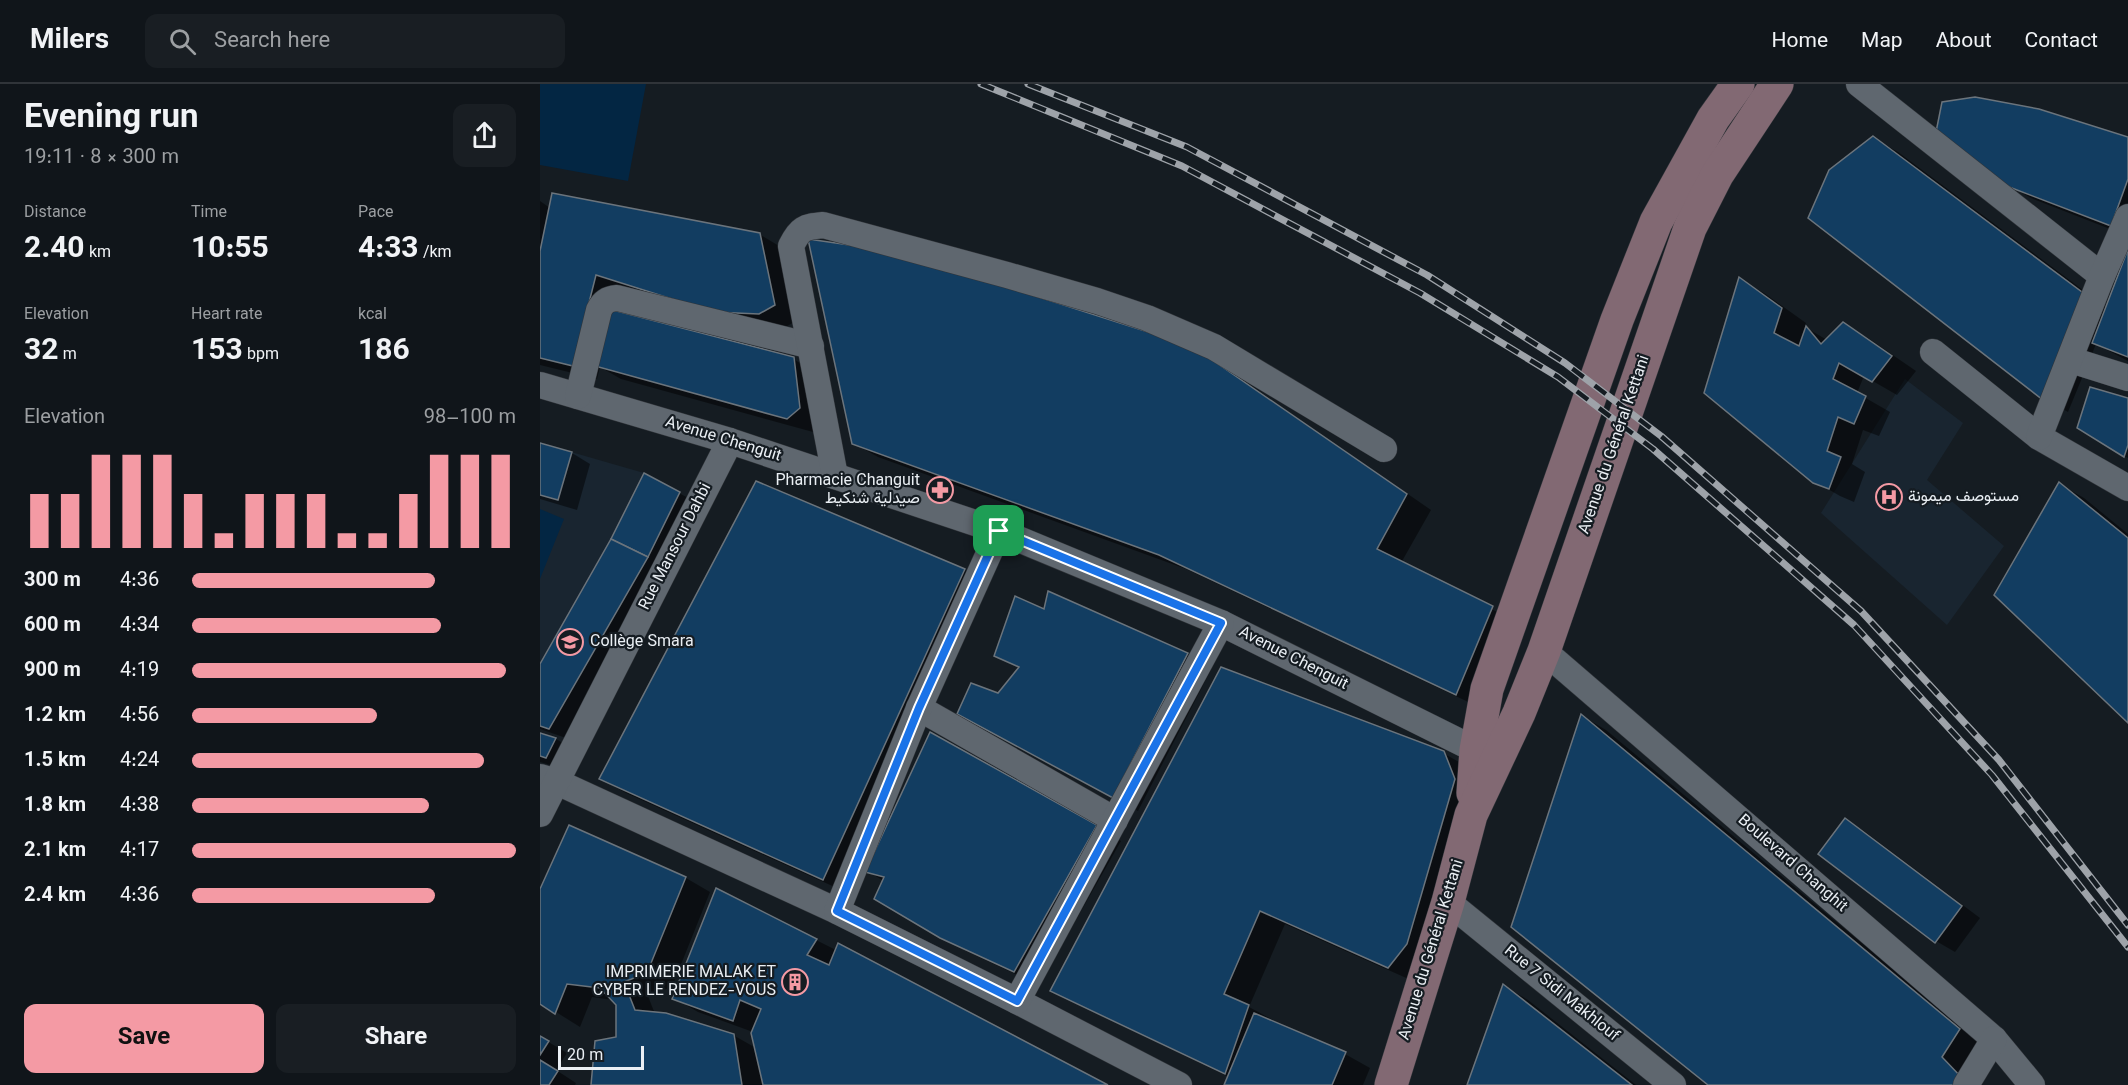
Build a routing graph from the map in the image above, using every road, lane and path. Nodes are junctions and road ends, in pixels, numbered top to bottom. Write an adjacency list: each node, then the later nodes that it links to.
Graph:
1 (1738, 84): 21 (street, Avenue du Général Kettani)
2 (1777, 84): 19 (street, Avenue du Général Kettani)
3 (1859, 84): 5 (street)
4 (2128, 217): 5 (street)
5 (2102, 276): 8 (street)
6 (811, 346): 11 (street); 14 (street); 15 (street)
7 (1934, 352): 12 (street)
8 (2071, 360): 9 (street); 12 (street)
9 (2128, 378)
10 (540, 385): 11 (street, Avenue Chenguit)
11 (578, 396): 13 (street, Avenue Chenguit)
12 (2039, 437): 16 (street)
13 (730, 441): 15 (street, Avenue Chenguit); 22 (street, Rue Mansour Dahbi)
14 (1384, 449)
15 (835, 476): 17 (street, Avenue Chenguit)
16 (2128, 488)
17 (999, 531): 18 (street, Avenue Chenguit); 20 (street)
18 (1221, 623): 21 (street, Avenue Chenguit); 24 (street)
19 (1544, 651): 21 (street, Avenue du Général Kettani); 28 (street, Boulevard Changhit)
20 (919, 708): 24 (street); 26 (street)
21 (1487, 753): 25 (street, Avenue du Général Kettani)
22 (548, 779): 23 (street, Rue Mansour Dahbi); 26 (street)
23 (540, 814)
24 (1115, 820): 27 (street)
25 (1448, 902): 30 (street, Avenue du Général Kettani); 31 (street, Rue 7 Sidi Makhlouf)
26 (837, 911): 27 (street)
27 (1017, 1001): 29 (street)
28 (1994, 1039): 32 (street); 33 (street, Boulevard Changhit)
29 (1179, 1085)
30 (1391, 1085)
31 (1673, 1085)
32 (1966, 1085)
33 (2032, 1085)

